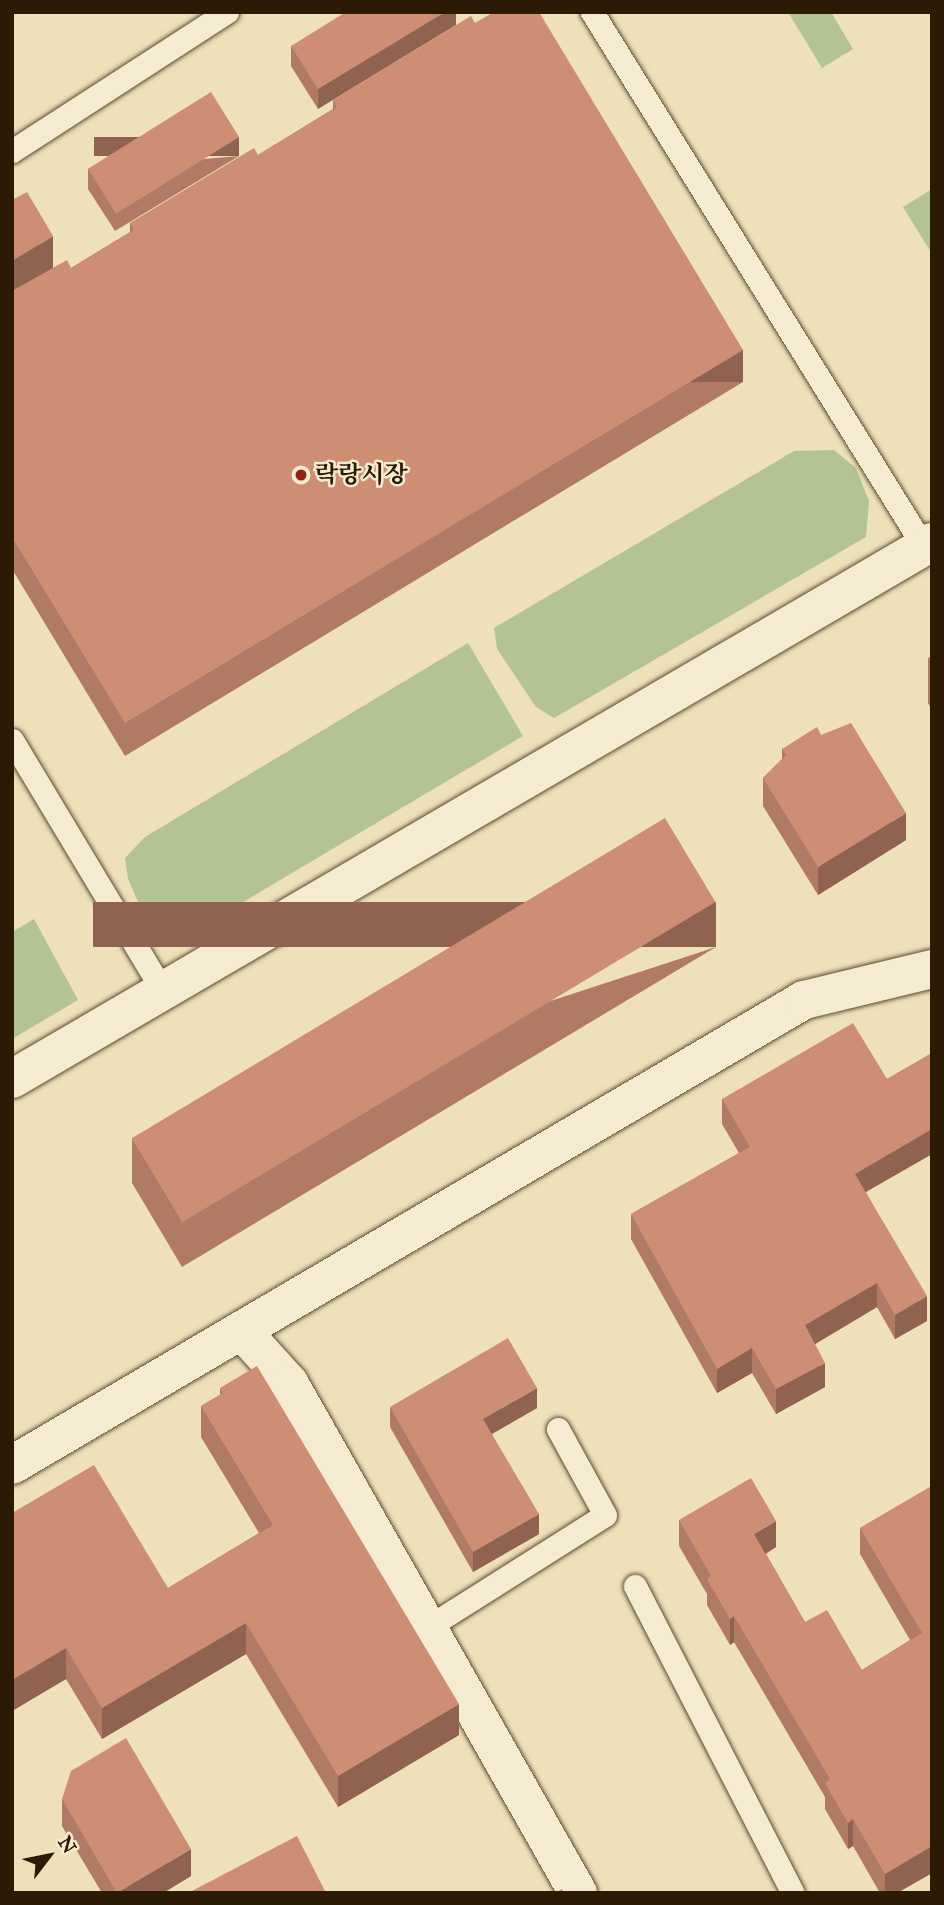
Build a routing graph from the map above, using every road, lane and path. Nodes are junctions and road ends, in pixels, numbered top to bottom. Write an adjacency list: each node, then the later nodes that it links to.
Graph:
1 (227, 12): 3 (lane)
2 (592, 12): 4 (lane)
3 (12, 151)
4 (928, 545): 7 (street)
5 (12, 740): 7 (lane)
6 (932, 969): 9 (street)
7 (163, 991): 8 (street)
8 (12, 1079)
9 (242, 1331): 11 (street); 13 (street)
10 (558, 1429): 13 (lane)
11 (12, 1465)
12 (635, 1586): 15 (lane)
13 (428, 1627): 14 (street)
14 (578, 1893)
15 (793, 1893)

